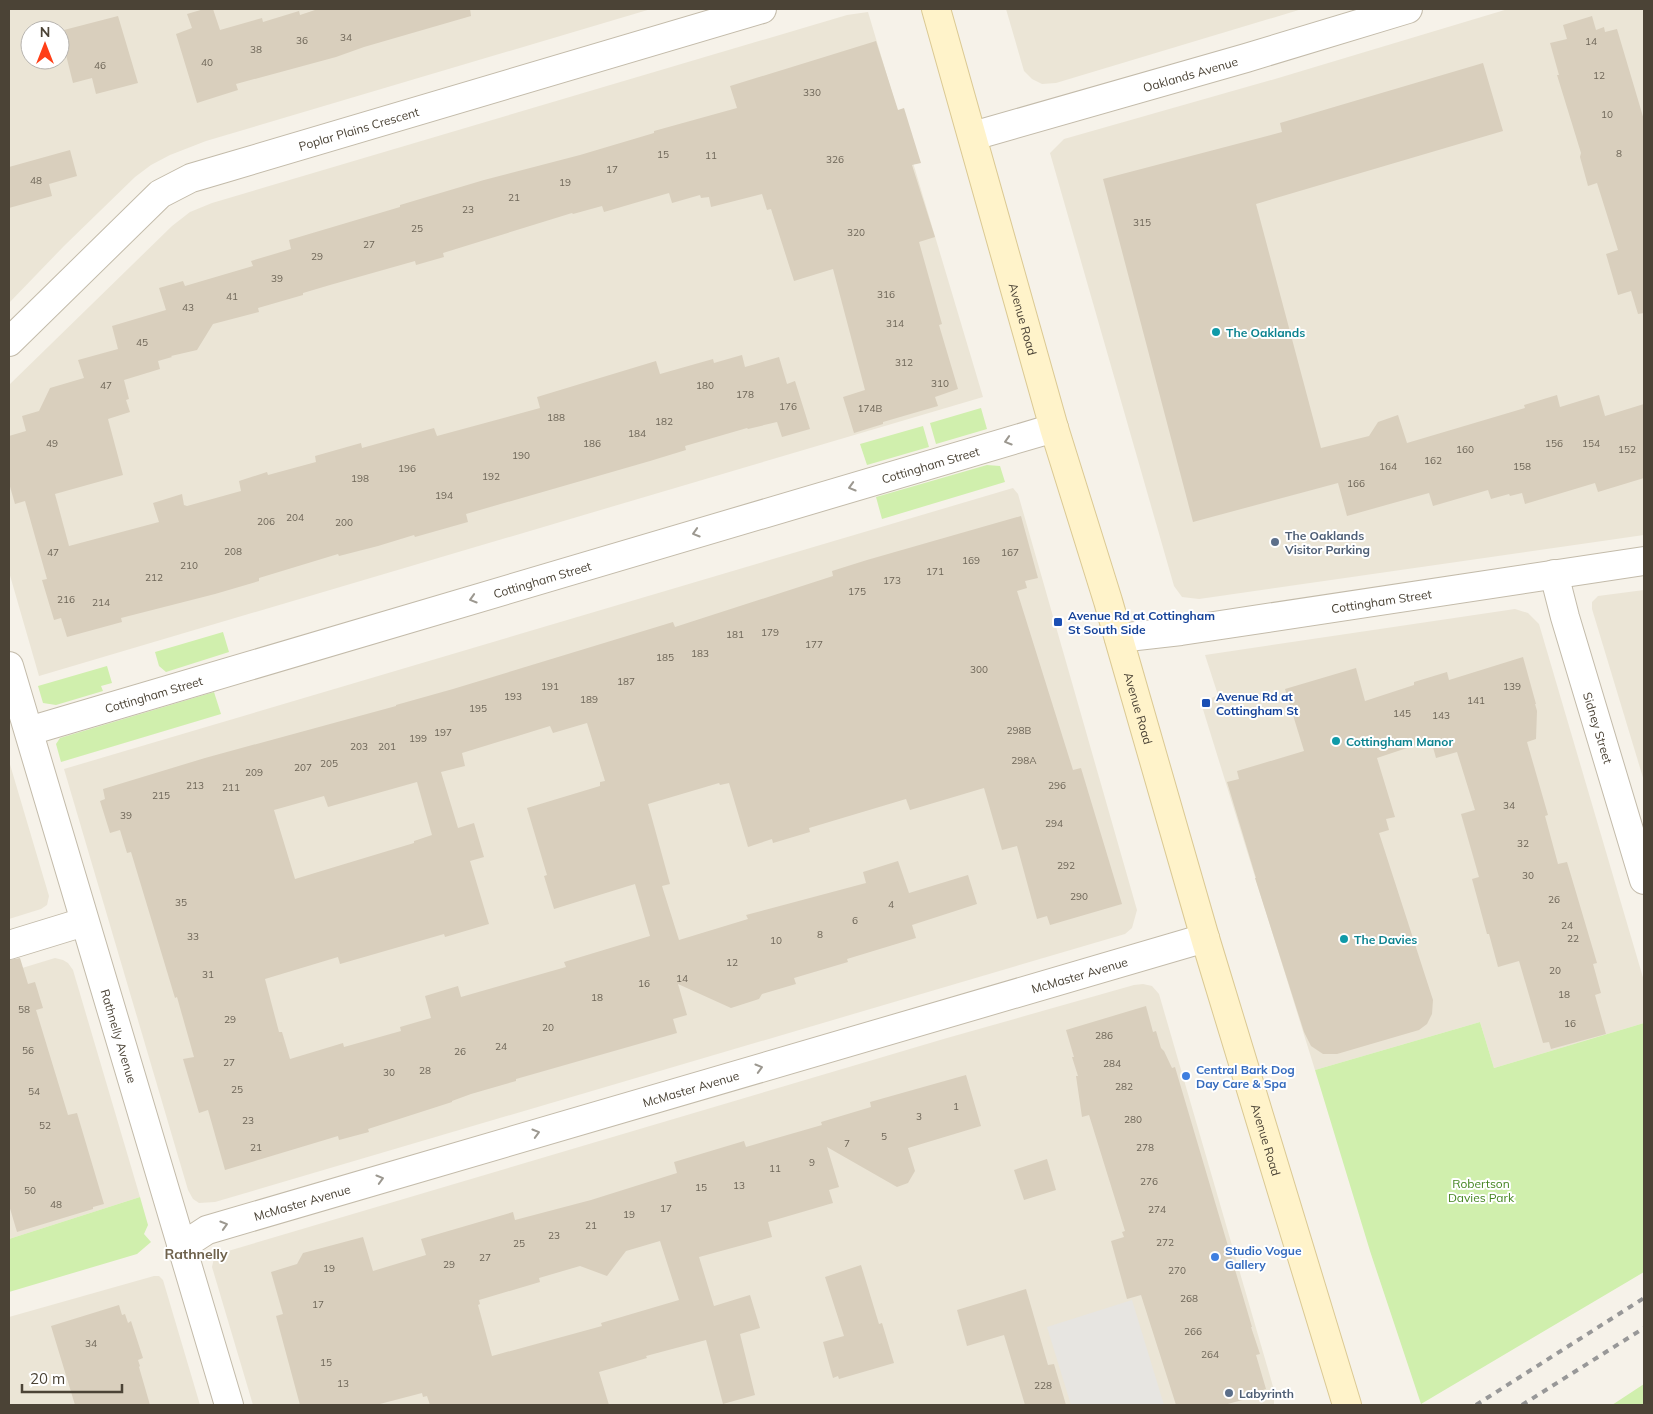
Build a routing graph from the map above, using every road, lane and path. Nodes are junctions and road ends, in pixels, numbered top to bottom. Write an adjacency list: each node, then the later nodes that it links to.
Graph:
1 (762, 9): 5 (street, Poplar Plains Crescent)
2 (936, 9): 4 (main road, Avenue Road)
3 (1408, 9): 4 (street, Oaklands Avenue)
4 (973, 136): 6 (main road, Avenue Road)
5 (9, 342)
6 (1054, 428): 9 (main road, Avenue Road); 11 (street, Cottingham Street, one-way to 11)
7 (1644, 562): 8 (street, Cottingham Street)
8 (1554, 574): 9 (street, Cottingham Street); 12 (street, Sidney Street)
9 (1119, 638): 14 (main road, Avenue Road)
10 (9, 666): 11 (street, Rathnelly Avenue)
11 (29, 730): 13 (street, Rathnelly Avenue)
12 (1644, 880)
13 (84, 922): 15 (street); 16 (street, Rathnelly Avenue)
14 (1205, 938): 16 (street, McMaster Avenue, one-way to 14); 18 (main road, Avenue Road)
15 (9, 945)
16 (181, 1247): 17 (street, Rathnelly Avenue)
17 (229, 1405)
18 (1347, 1405)

